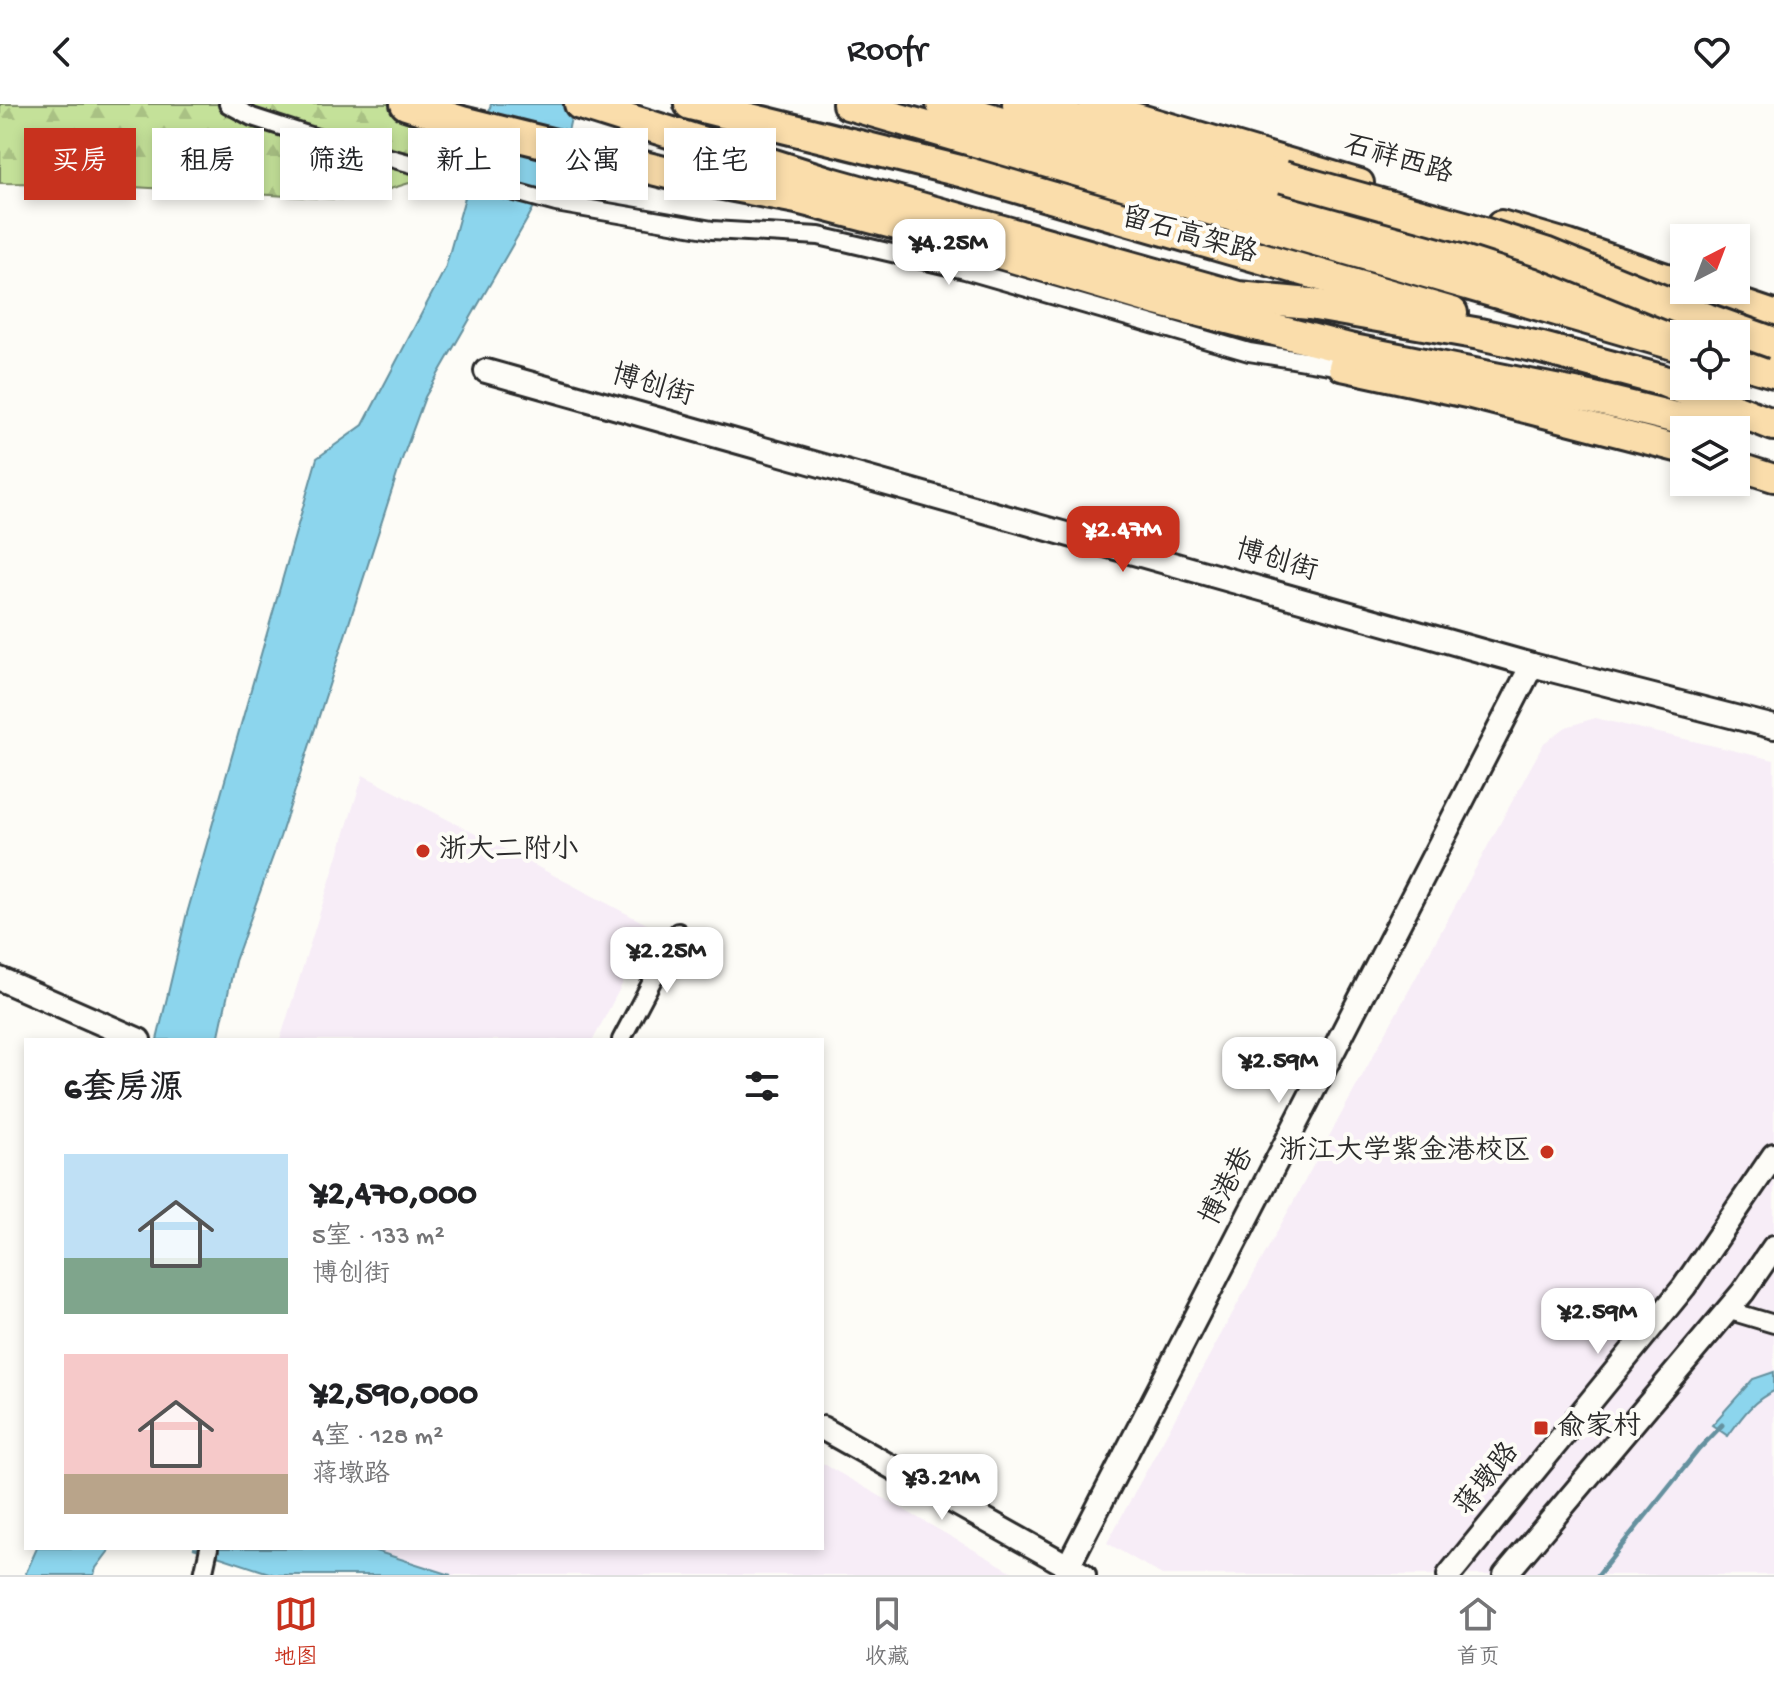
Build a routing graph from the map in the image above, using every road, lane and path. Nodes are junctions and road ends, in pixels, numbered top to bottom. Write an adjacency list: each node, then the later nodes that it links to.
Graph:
1 (228, 104): 18 (street)
2 (406, 104): 11 (highway)
3 (580, 104): 25 (highway)
4 (690, 104): 21 (highway, 留石高架路)
5 (848, 104): 15 (highway, 留石高架路)
6 (942, 104): 9 (highway)
7 (1018, 104): 9 (highway)
8 (1093, 104): 10 (main road, 石祥西路)
9 (1280, 191): 14 (highway); 16 (highway, bridge)
10 (1670, 278)
11 (1153, 299): 18 (highway); 24 (highway)
12 (1744, 304): 13 (main road)
13 (1774, 314)
14 (1774, 332)
15 (1670, 343)
16 (1774, 343)
17 (1750, 365): 20 (highway)
18 (1342, 367): 28 (main road)
19 (486, 371): 31 (street, 博创街)
20 (1774, 372)
21 (1670, 376)
22 (1750, 399): 23 (highway)
23 (1774, 406)
24 (1670, 416)
25 (1774, 425)
26 (1750, 436): 27 (highway)
27 (1774, 442)
28 (1670, 446)
29 (1750, 470): 30 (main road)
30 (1774, 478)
31 (1532, 665): 32 (street, 博创街); 42 (street, 博港巷)
32 (1774, 727)
33 (678, 932): 36 (street)
34 (0, 979): 35 (street)
35 (133, 1037)
36 (622, 1038)
37 (1774, 1155): 43 (street, 蒋墩路)
38 (1774, 1247): 39 (street)
39 (1727, 1310): 40 (street); 44 (street)
40 (1774, 1324)
41 (824, 1429): 42 (street)
42 (1076, 1571)
43 (1449, 1575)
44 (1505, 1575)

